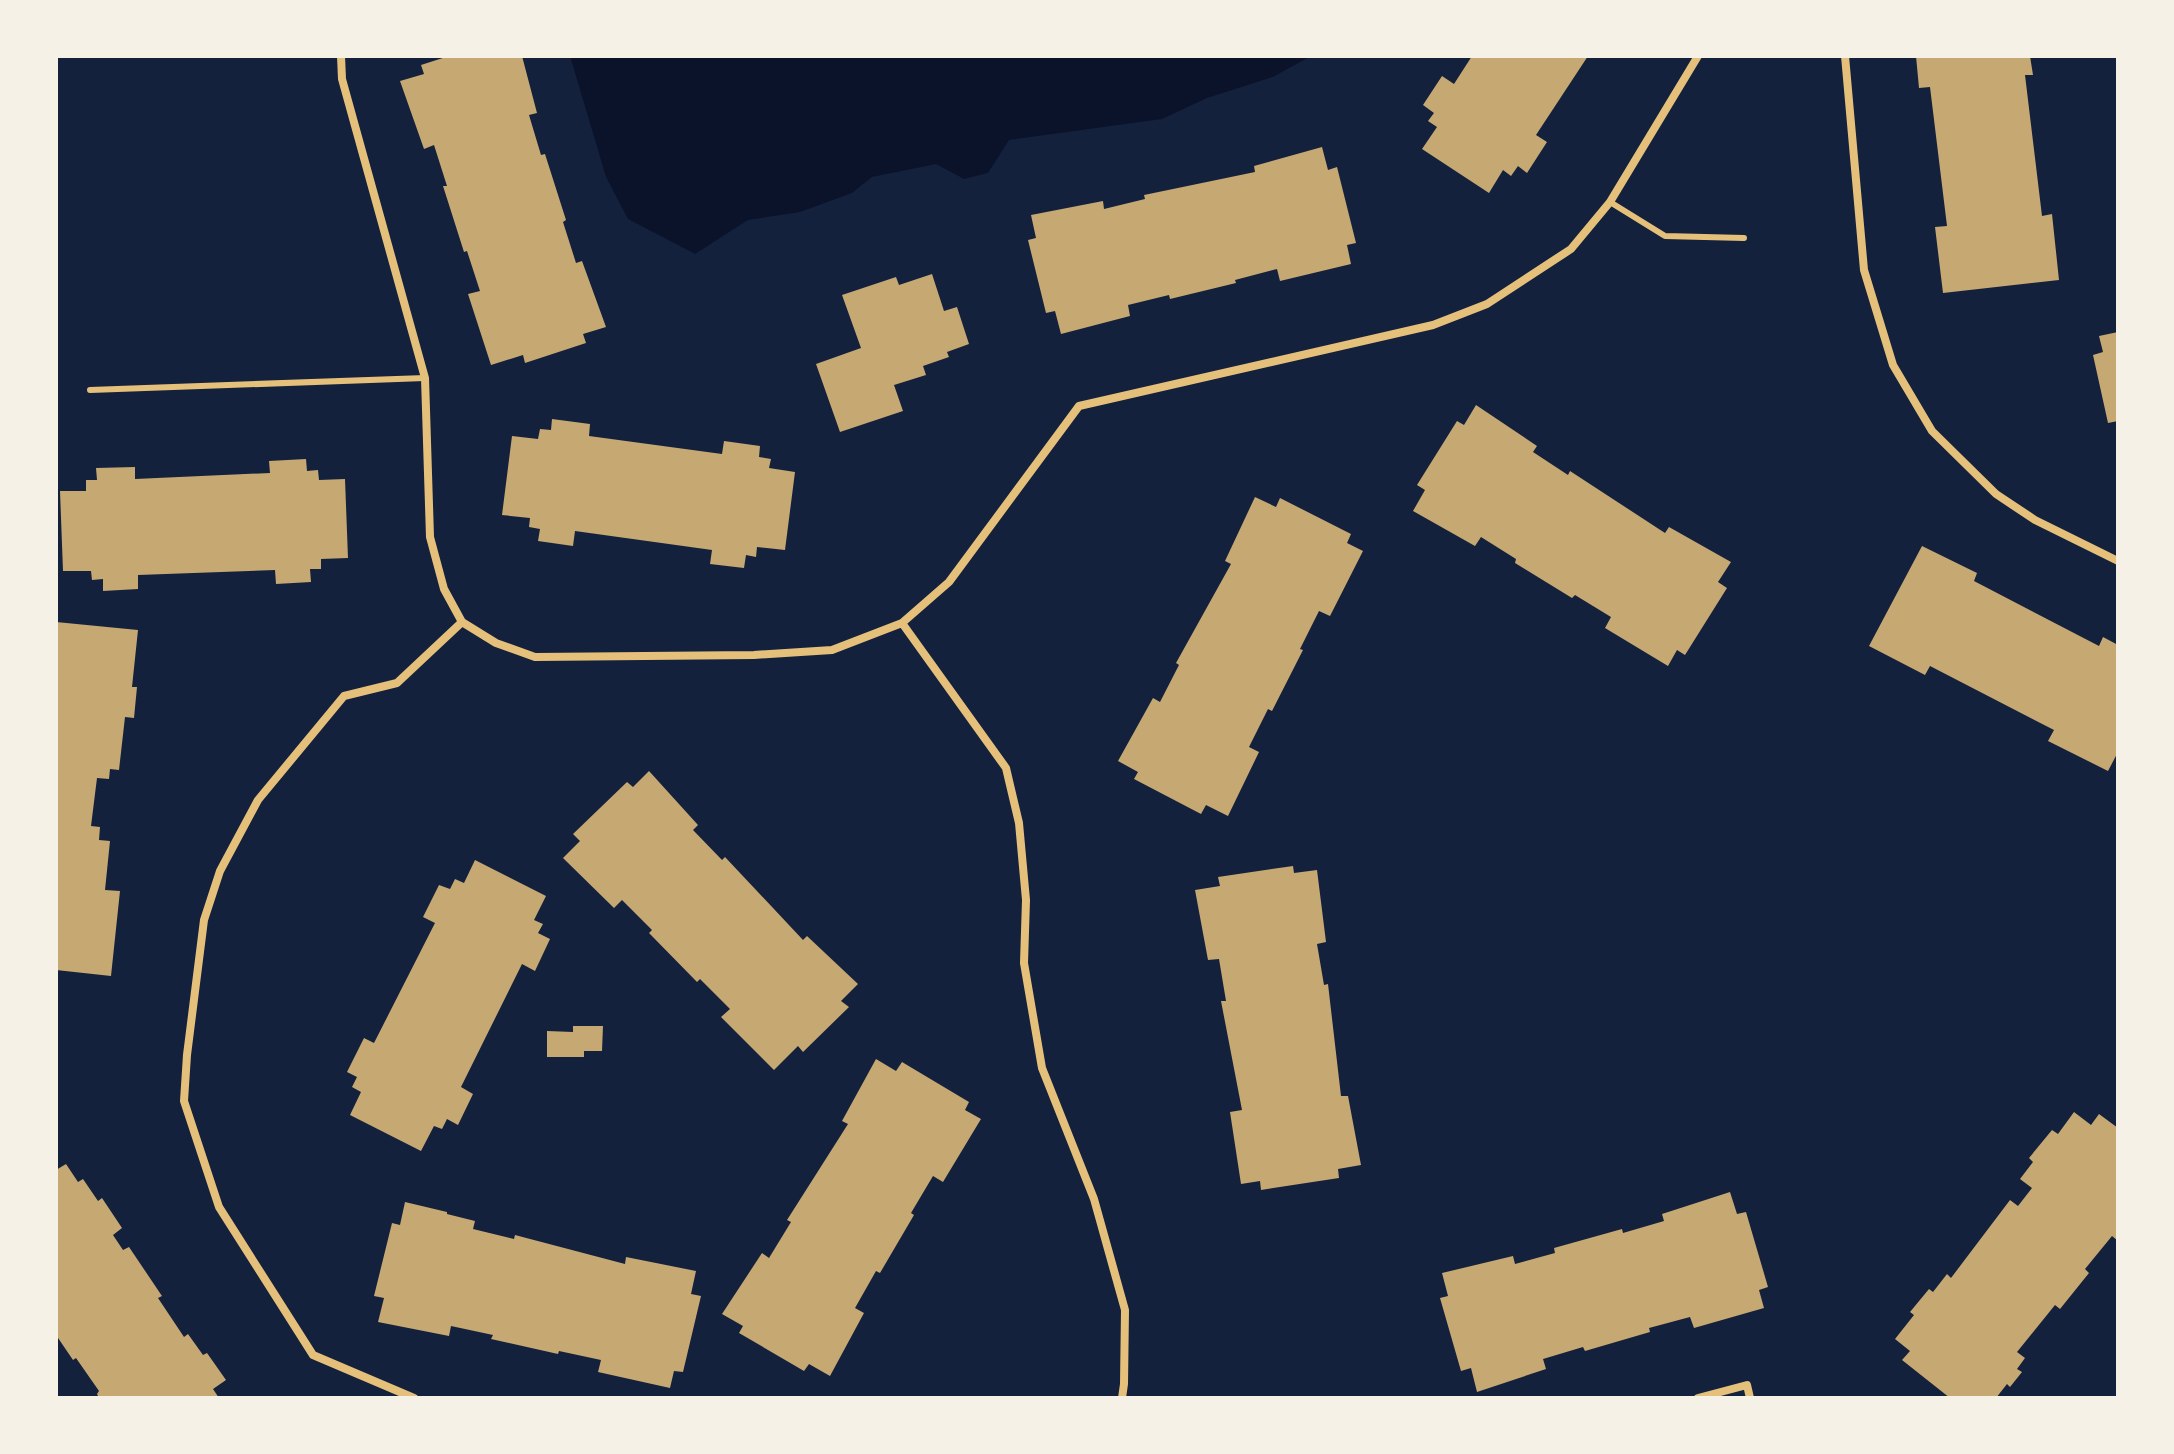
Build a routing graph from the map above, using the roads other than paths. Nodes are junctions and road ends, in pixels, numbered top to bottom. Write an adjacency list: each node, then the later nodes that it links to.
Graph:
1 (341, 56): 6 (street)
2 (1698, 56): 4 (street)
3 (1845, 56): 8 (street)
4 (1610, 202): 5 (lane); 10 (street)
5 (1744, 238)
6 (425, 378): 7 (lane); 9 (street)
7 (90, 390)
8 (2118, 561)
9 (462, 622): 10 (street); 11 (street)
10 (902, 623): 12 (street)
11 (414, 1398)
12 (1122, 1398)
13 (1698, 1398): 14 (street)
14 (1750, 1398)

